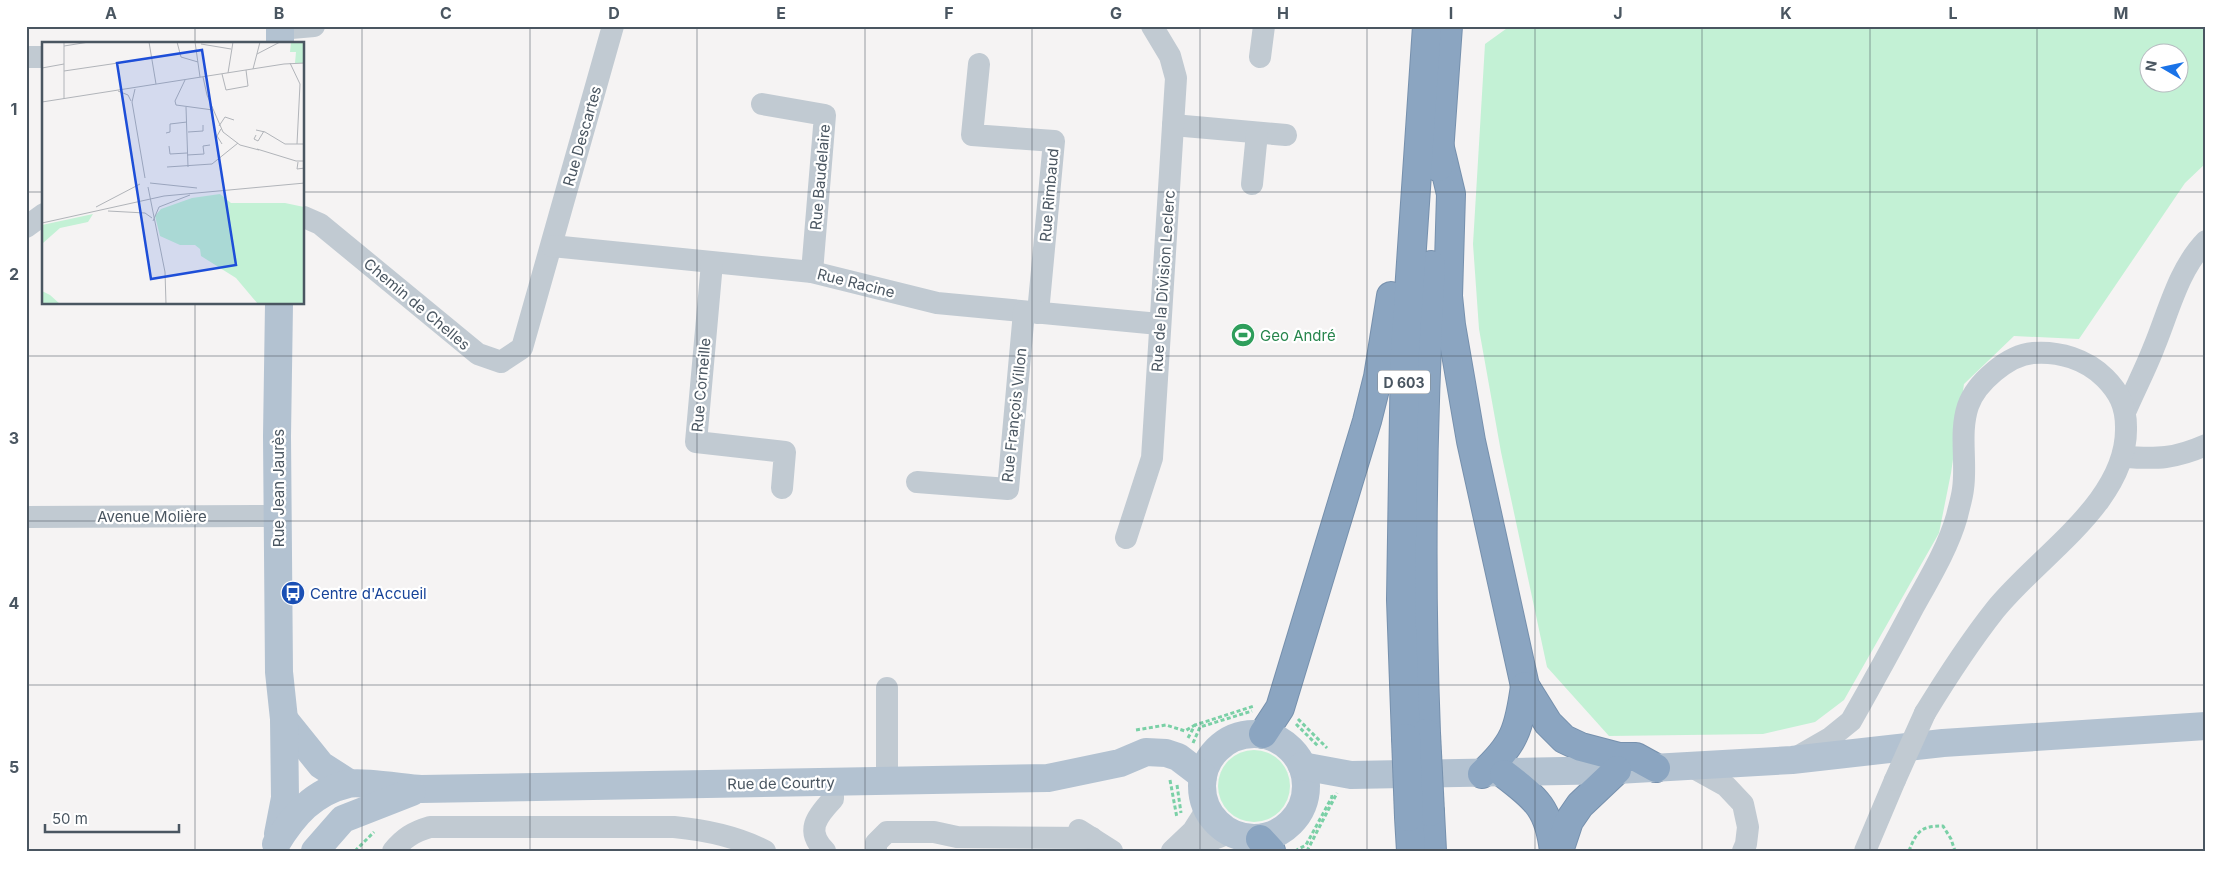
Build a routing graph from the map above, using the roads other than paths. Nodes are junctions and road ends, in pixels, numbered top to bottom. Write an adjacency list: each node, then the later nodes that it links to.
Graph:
1 (613, 26): 20 (street, Rue Descartes)
2 (1152, 26): 11 (street, Rue de la Division Leclerc)
3 (1264, 26): 8 (street)
4 (1427, 26): 14 (highway, D 603)
5 (1448, 26): 14 (highway, D 603)
6 (26, 57): 7 (street)
7 (42, 57)
8 (1260, 57)
9 (979, 64): 24 (street, Rue Rimbaud)
10 (762, 104): 22 (street, Rue Baudelaire)
11 (1173, 125): 12 (street); 25 (street, Rue de la Division Leclerc)
12 (1257, 133): 13 (street); 15 (street)
13 (1286, 135)
14 (1429, 147): 34 (highway); 38 (highway); 57 (highway, D 603, bridge)
15 (1252, 184)
16 (42, 215): 18 (street)
17 (305, 218): 20 (street, Chemin de Chelles)
18 (26, 227)
19 (2206, 241): 26 (street)
20 (552, 246): 21 (street, Rue Racine)
21 (712, 263): 22 (street, Rue Racine); 30 (street, Rue Corneille)
22 (812, 272): 24 (street, Rue Racine)
23 (279, 305): 31 (main road, Rue Jean Jaurès)
24 (1031, 312): 25 (street, Rue Racine); 29 (street, Rue François Villon)
25 (1159, 324): 33 (street, Rue de la Division Leclerc)
26 (2126, 410): 28 (street); 40 (street)
27 (2206, 444): 28 (street)
28 (2124, 457): 76 (street, bridge)
29 (917, 482)
30 (782, 488)
31 (277, 516): 32 (street, Avenue Molière); 36 (main road, Rue Jean Jaurès)
32 (26, 517)
33 (1126, 538)
34 (1525, 686): 44 (highway); 47 (highway)
35 (887, 688): 50 (street)
36 (277, 728): 43 (main road); 51 (main road); 61 (main road, Rue Jean Jaurès)
37 (2200, 728): 40 (main road)
38 (1263, 734): 39 (main road); 41 (main road)
39 (1221, 746): 45 (main road); 49 (main road)
40 (1792, 760): 42 (main road)
41 (1302, 766): 48 (main road); 54 (main road)
42 (1690, 766): 44 (main road); 75 (street)
43 (285, 767): 55 (main road); 61 (main road)
44 (1656, 768): 46 (main road)
45 (1091, 770): 49 (main road, Rue de Courtry); 50 (main road, Rue de Courtry)
46 (1617, 770): 47 (main road); 74 (highway)
47 (1493, 774): 48 (main road); 73 (highway)
48 (1351, 775): 54 (main road)
49 (1203, 776): 56 (main road)
50 (887, 781): 52 (main road, Rue de Courtry)
51 (349, 783): 53 (main road, Rue de Courtry); 55 (main road, Rue de Courtry)
52 (833, 783): 53 (main road, Rue de Courtry); 65 (street)
53 (420, 789): 58 (main road)
54 (1306, 795): 60 (main road)
55 (311, 802): 58 (main road); 61 (main road, Rue de Courtry)
56 (1207, 809): 59 (main road); 69 (street)
57 (1420, 815): 71 (highway); 72 (highway)
58 (343, 819): 62 (main road)
59 (1230, 833): 60 (main road); 70 (street)
60 (1266, 845)
61 (276, 847)
62 (315, 851)
63 (393, 851): 64 (street)
64 (765, 851)
65 (825, 851)
66 (876, 851): 68 (street)
67 (954, 851): 68 (street)
68 (1112, 851)
69 (1172, 851)
70 (1193, 851)
71 (1411, 851)
72 (1432, 851)
73 (1554, 851)
74 (1559, 851)
75 (1743, 851)
76 (1865, 851)

